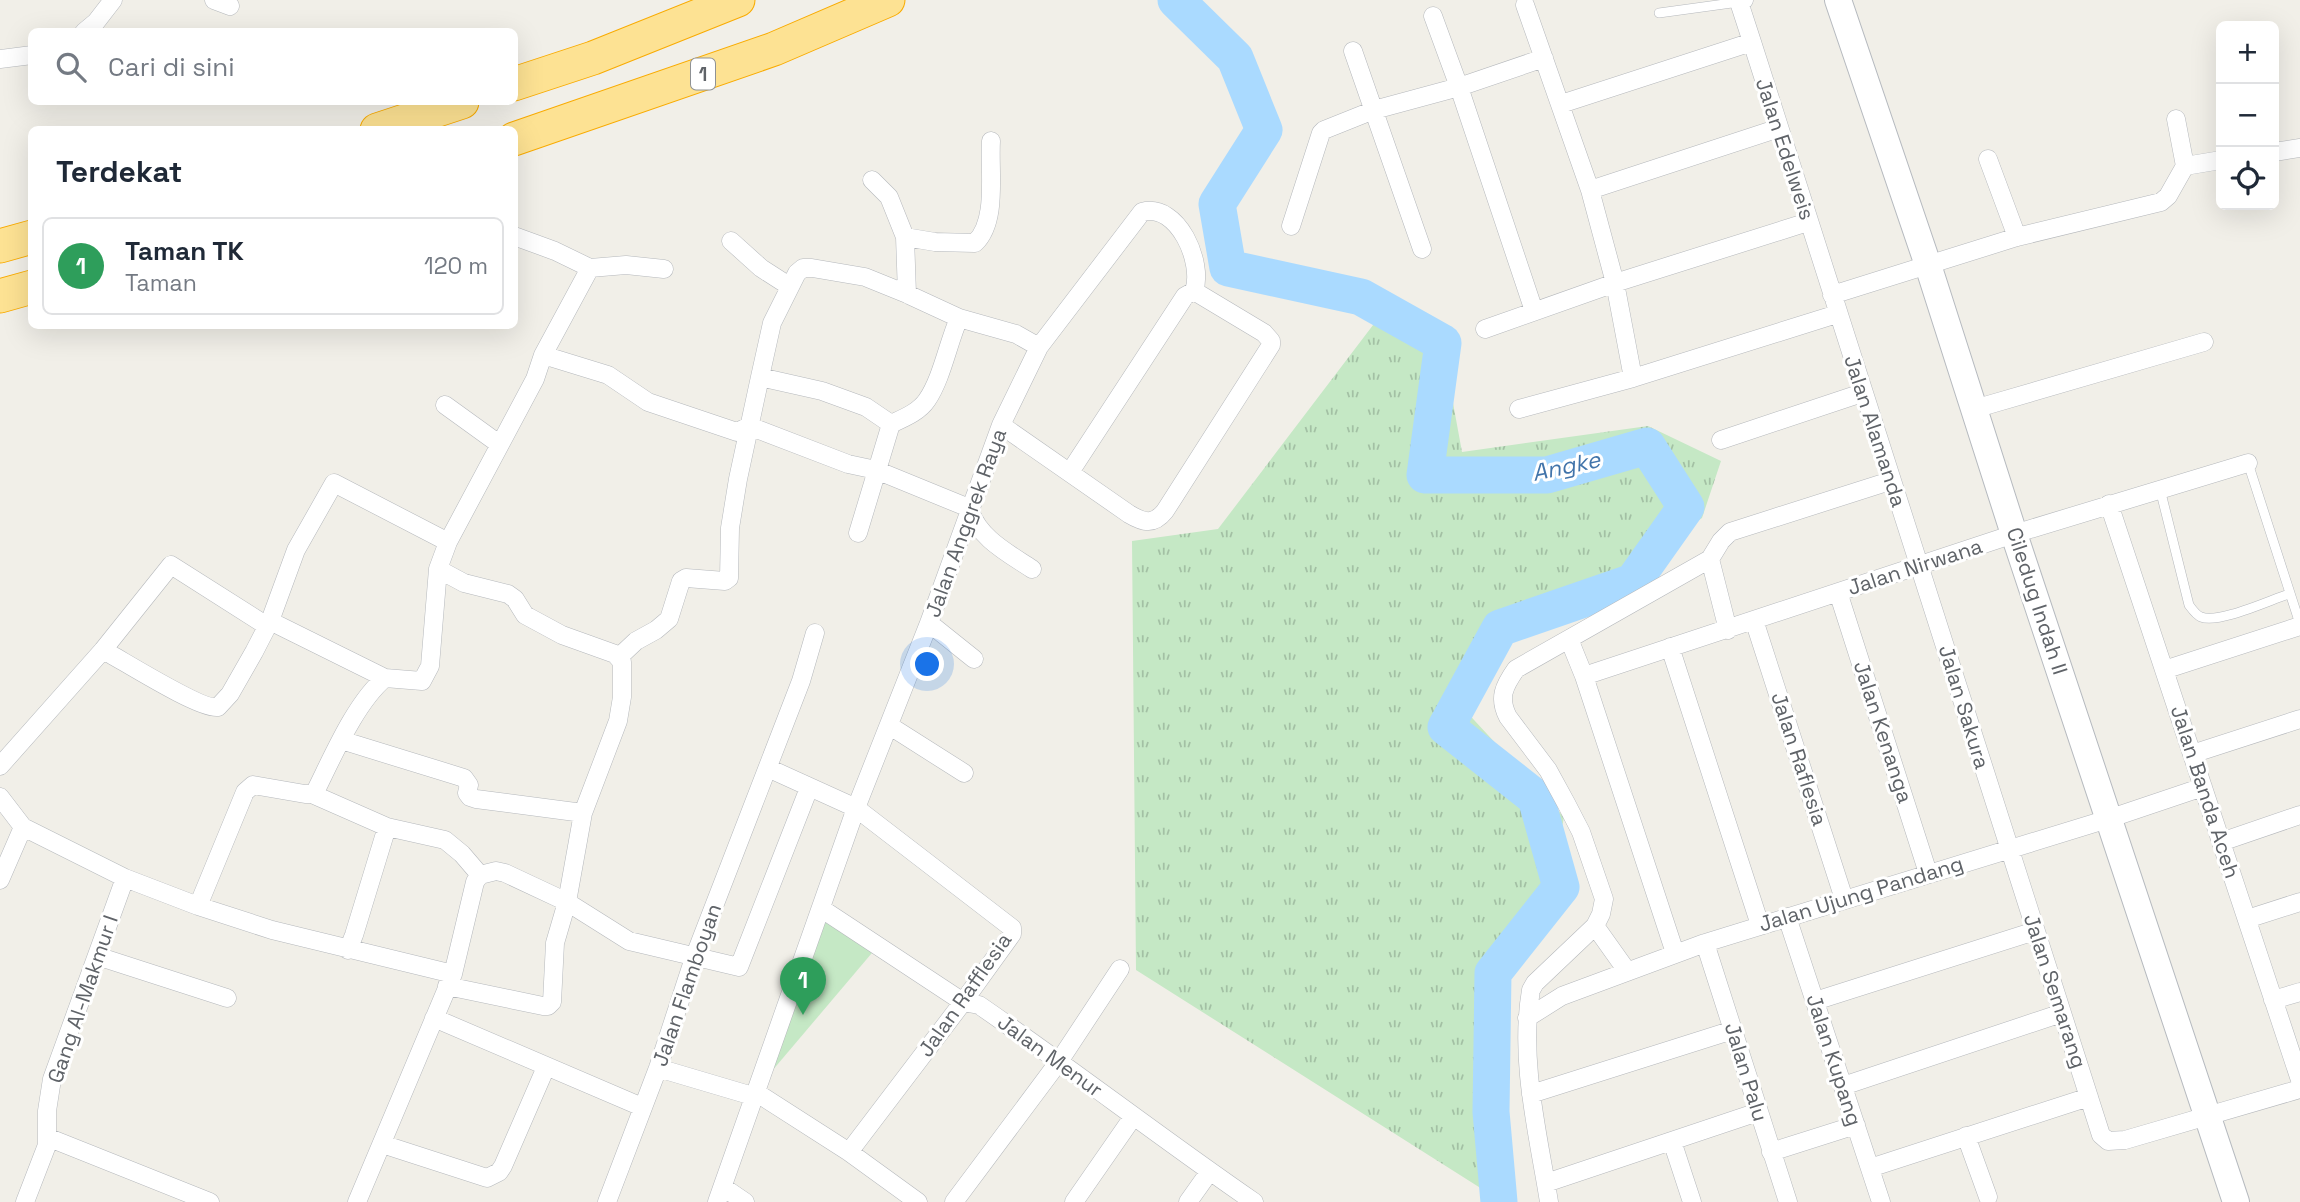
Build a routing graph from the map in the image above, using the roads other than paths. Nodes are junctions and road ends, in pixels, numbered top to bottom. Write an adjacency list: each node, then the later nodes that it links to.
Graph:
1 (113, 0): 9 (street)
2 (738, 0): 15 (highway)
3 (888, 0): 23 (highway, 1)
4 (1838, 0): 41 (street, Ciledug Indah II)
5 (1741, 1): 7 (lane); 10 (street, Jalan Edelweis)
6 (1525, 5): 13 (street)
7 (1659, 13)
8 (1433, 16): 16 (street)
9 (89, 28)
10 (1752, 42): 17 (street); 22 (street, Jalan Edelweis)
11 (1353, 51): 19 (street)
12 (28, 56): 14 (street)
13 (1544, 58): 16 (street); 17 (street)
14 (0, 59)
15 (518, 83)
16 (1459, 87): 19 (street); 51 (street)
17 (1561, 104): 31 (street)
18 (453, 105): 21 (highway)
19 (1374, 110): 33 (street); 40 (street)
20 (2176, 118): 29 (street)
21 (389, 126)
22 (1779, 128): 31 (street); 32 (street, Jalan Edelweis)
23 (518, 138)
24 (991, 141): 35 (street)
25 (2300, 148): 26 (street)
26 (2279, 151)
27 (1988, 159): 36 (street)
28 (2216, 161): 29 (street)
29 (2185, 166): 36 (street)
30 (872, 180): 35 (street)
31 (1590, 190): 44 (street)
32 (1808, 222): 44 (street); 49 (street, Jalan Edelweis)
33 (1291, 226)
34 (518, 237): 42 (street)
35 (905, 237): 48 (street)
36 (2017, 237): 41 (street)
37 (28, 238): 39 (highway)
38 (731, 241): 45 (street)
39 (0, 246)
40 (1422, 249)
41 (1927, 265): 49 (street); 63 (street, Ciledug Indah II)
42 (590, 268): 43 (street); 57 (street)
43 (664, 269)
44 (1615, 283): 51 (street); 59 (street)
45 (789, 286): 48 (street); 58 (street)
46 (28, 288): 50 (highway)
47 (1194, 291): 56 (street, Jalan Anggrek Raya); 71 (street); 71 (street)
48 (907, 294): 53 (street)
49 (1832, 295): 52 (street, Jalan Alamanda)
50 (0, 296)
51 (1534, 311): 54 (street)
52 (1837, 314): 59 (street); 60 (street, Jalan Alamanda)
53 (959, 318): 56 (street); 64 (street)
54 (1485, 329)
55 (2204, 342): 63 (street)
56 (1039, 347): 65 (street, Jalan Anggrek Raya)
57 (543, 355): 66 (street); 68 (street)
58 (760, 377): 64 (street); 66 (street)
59 (1633, 378): 62 (street)
60 (1862, 393): 67 (street); 72 (street, Jalan Alamanda)
61 (445, 405): 68 (street)
62 (1519, 409)
63 (1974, 409): 77 (street, Ciledug Indah II)
64 (891, 424): 70 (street)
65 (1001, 425): 71 (street); 75 (street, Jalan Anggrek Raya)
66 (749, 426): 70 (street); 94 (street)
67 (1721, 440)
68 (499, 444): 78 (street)
69 (2248, 463): 73 (street, Jalan Nirwana); 84 (lane)
70 (876, 470): 75 (street); 76 (street)
71 (1070, 472)
72 (1891, 481): 79 (street); 80 (street, Jalan Alamanda)
73 (2160, 489): 74 (street, Jalan Nirwana); 84 (lane)
74 (2109, 504): 77 (street, Jalan Nirwana); 96 (street, Jalan Banda Aceh)
75 (970, 508): 82 (street); 87 (street, Jalan Anggrek Raya)
76 (858, 533)
77 (2014, 534): 80 (street, Jalan Nirwana); 113 (street, Ciledug Indah II)
78 (448, 542): 81 (street); 86 (street)
79 (1710, 559): 89 (street); 91 (street)
80 (1920, 566): 83 (street, Jalan Nirwana); 117 (street, Jalan Sakura)
81 (438, 569): 94 (street); 98 (street)
82 (1032, 569)
83 (1838, 592): 85 (street, Jalan Nirwana); 118 (street, Jalan Kenanga)
84 (2289, 594): 88 (lane)
85 (1754, 620): 89 (street, Jalan Nirwana); 122 (street, Jalan Raflesia)
86 (269, 623): 93 (street); 93 (street); 98 (street)
87 (929, 623): 95 (street); 100 (street, Jalan Anggrek Raya)
88 (2300, 625): 96 (street)
89 (1728, 629): 92 (street, Jalan Nirwana)
90 (814, 633): 104 (street, Jalan Flamboyan)
91 (1569, 639): 97 (street); 130 (street)
92 (1670, 647): 97 (street, Jalan Nirwana); 129 (street)
93 (103, 650): 103 (street)
94 (619, 657): 111 (street)
95 (974, 659)
96 (2164, 670): 102 (street, Jalan Banda Aceh)
97 (1584, 676): 134 (street)
98 (385, 678): 101 (street)
99 (2300, 719): 102 (street)
100 (890, 726): 105 (street); 110 (street, Jalan Anggrek Raya)
101 (341, 740): 108 (street); 111 (street)
102 (2192, 754): 106 (street, Jalan Banda Aceh)
103 (0, 766)
104 (768, 768): 107 (street); 136 (street, Jalan Flamboyan)
105 (964, 773)
106 (2203, 787): 113 (street, Jalan Ujung Pandang); 116 (street, Jalan Banda Aceh)
107 (809, 788): 110 (street); 136 (street)
108 (312, 794): 115 (street); 125 (street)
109 (0, 797): 114 (street)
110 (856, 808): 126 (street, Jalan Anggrek Raya); 143 (street, Jalan Rafflesia)
111 (583, 813): 123 (street)
112 (2300, 816): 116 (street)
113 (2108, 819): 117 (street, Jalan Ujung Pandang); 161 (street, Ciledug Indah II)
114 (23, 827): 120 (street); 121 (street)
115 (387, 827): 119 (street); 133 (street)
116 (2221, 842): 128 (street, Jalan Banda Aceh)
117 (2008, 848): 118 (street, Jalan Ujung Pandang); 131 (street, Jalan Semarang)
118 (1927, 873): 122 (street, Jalan Ujung Pandang)
119 (480, 875): 123 (street); 139 (street)
120 (125, 878): 125 (street); 135 (street, Gang Al-Makmur I)
121 (0, 880)
122 (1844, 899): 127 (street, Jalan Ujung Pandang)
123 (567, 902): 136 (street); 139 (street)
124 (2300, 902): 128 (street)
125 (198, 906): 133 (street)
126 (822, 909): 143 (street, Jalan Menur); 156 (street, Jalan Anggrek Raya)
127 (1787, 917): 129 (street, Jalan Ujung Pandang); 144 (street, Jalan Kupang)
128 (2247, 919): 142 (street, Jalan Banda Aceh)
129 (1760, 925): 132 (street, Jalan Ujung Pandang)
130 (1595, 926): 138 (street); 147 (street)
131 (2035, 931): 144 (street); 145 (street, Jalan Semarang)
132 (1704, 943): 134 (street, Jalan Ujung Pandang); 148 (street, Jalan Palu)
133 (348, 950): 139 (street)
134 (1675, 953): 138 (street, Jalan Ujung Pandang)
135 (97, 956): 141 (street); 164 (street, Gang Al-Makmur I)
136 (694, 958): 151 (street, Jalan Flamboyan)
137 (1120, 969): 149 (street)
138 (1627, 971): 147 (street, Jalan Ujung Pandang)
139 (450, 980): 146 (street)
140 (2300, 992): 142 (street)
141 (227, 998)
142 (2273, 1000): 152 (street, Jalan Banda Aceh)
143 (963, 1002): 149 (street, Jalan Menur); 167 (street, Jalan Rafflesia)
144 (1815, 1002): 153 (street, Jalan Kupang)
145 (2062, 1013): 153 (street); 157 (street, Jalan Semarang)
146 (434, 1017): 150 (street); 166 (street)
147 (1527, 1018): 155 (street)
148 (1733, 1030): 155 (street); 159 (street, Jalan Palu)
149 (1060, 1060): 160 (street, Jalan Menur); 181 (street)
150 (547, 1067): 158 (street); 166 (street)
151 (658, 1068): 156 (street); 158 (street, Jalan Flamboyan)
152 (2300, 1080)
153 (1843, 1086): 162 (street, Jalan Kupang)
154 (2300, 1089): 161 (street)
155 (1531, 1094): 171 (street)
156 (757, 1095): 167 (street); 172 (street, Jalan Anggrek Raya)
157 (2089, 1097): 161 (street, Jalan Semarang); 163 (street)
158 (642, 1107): 178 (street, Jalan Flamboyan)
159 (1758, 1112): 165 (street); 168 (street, Jalan Palu)
160 (1133, 1117): 170 (street, Jalan Menur); 182 (street)
161 (2209, 1117): 189 (street, Ciledug Indah II)
162 (1856, 1125): 168 (street); 169 (street, Jalan Kupang)
163 (1966, 1136): 169 (street); 174 (street)
164 (47, 1137): 173 (street); 176 (street, Gang Al-Makmur I)
165 (1672, 1141): 171 (street); 186 (street)
166 (382, 1144): 175 (street)
167 (849, 1152): 180 (street)
168 (1771, 1152): 187 (street, Jalan Palu)
169 (1870, 1168): 188 (street, Jalan Kupang)
170 (1210, 1171): 183 (street); 184 (street, Jalan Menur)
171 (1546, 1183): 185 (street)
172 (720, 1194): 179 (street)
173 (183, 1197): 177 (street)
174 (1988, 1197)
175 (362, 1200)
176 (25, 1202)
177 (210, 1202)
178 (607, 1202)
179 (745, 1202)
180 (918, 1202)
181 (954, 1202)
182 (1074, 1202)
183 (1188, 1202)
184 (1255, 1202)
185 (1549, 1202)
186 (1692, 1202)
187 (1788, 1202)
188 (1881, 1202)
189 (2236, 1202)

